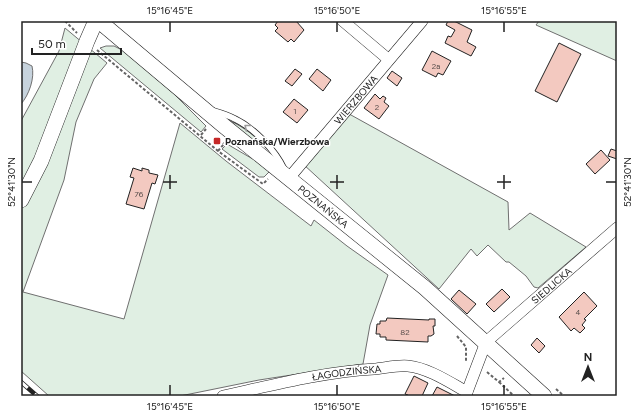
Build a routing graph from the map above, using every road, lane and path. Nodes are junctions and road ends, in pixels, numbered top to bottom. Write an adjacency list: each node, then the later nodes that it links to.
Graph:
1 (65, 21): 5 (path)
2 (98, 21): 5 (main road); 7 (main road, POZNAŃSKA)
3 (343, 21): 6 (street)
4 (422, 21): 6 (street, WIERZBOWA)
5 (87, 41): 9 (path); 14 (main road)
6 (388, 59): 13 (street, WIERZBOWA)
7 (201, 107): 12 (main road, POZNAŃSKA); 13 (lane, one-way to 7)
8 (210, 133): 9 (path)
9 (200, 135): 11 (path)
10 (220, 140): 11 (path)
11 (218, 151): 12 (path)
12 (277, 168): 13 (main road, POZNAŃSKA)
13 (289, 178): 16 (main road, POZNAŃSKA)
14 (21, 200)
15 (617, 228): 16 (street, SIEDLICKA)
16 (486, 342): 18 (street); 21 (main road, POZNAŃSKA)
17 (499, 382): 20 (path)
18 (466, 394): 19 (street, ŁAGODZIŃSKA)
19 (223, 396)
20 (514, 396)
21 (544, 396)

